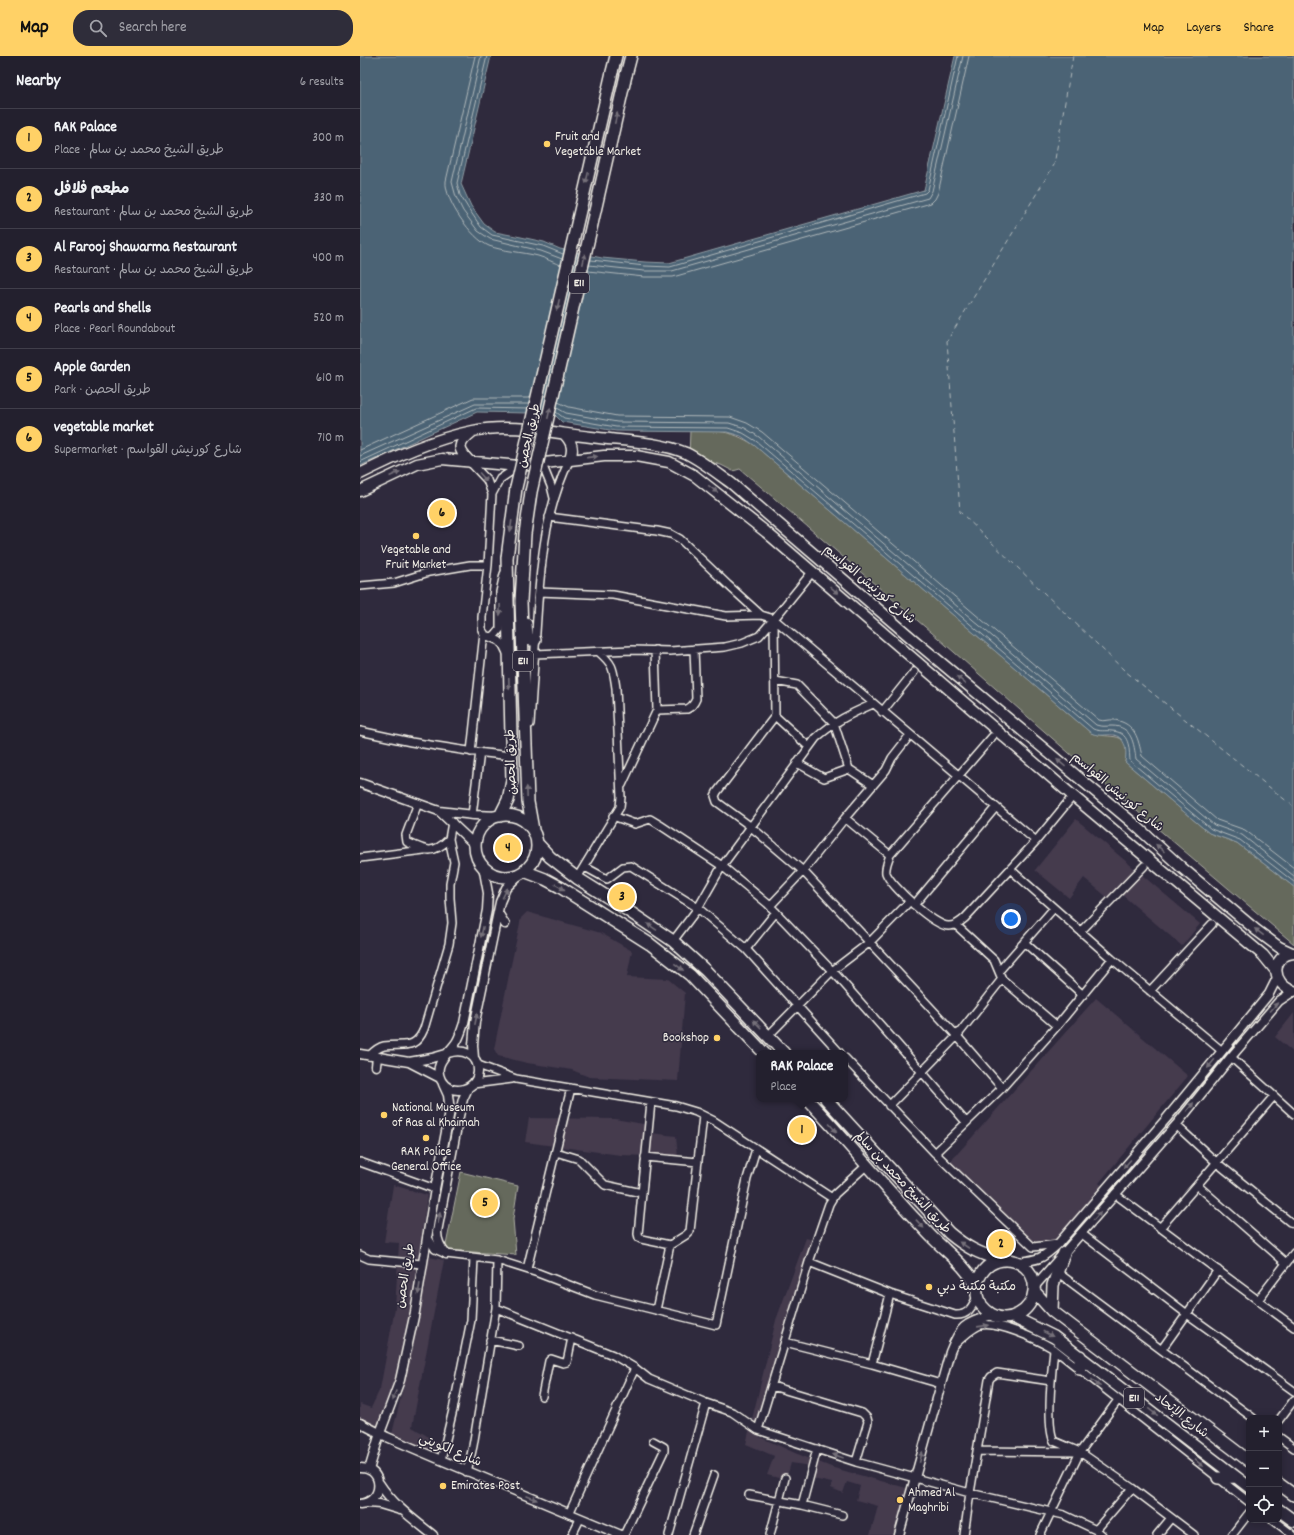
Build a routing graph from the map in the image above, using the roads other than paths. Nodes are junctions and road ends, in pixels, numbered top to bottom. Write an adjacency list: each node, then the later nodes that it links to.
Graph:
1 (616, 56): 17 (main road, طريق الحصن / E11, one-way to 17, bridge)
2 (631, 56): 11 (main road, طريق الحصن / E11, one-way to 2, bridge)
3 (474, 431): 4 (main road, شارع كورنيش القواسم); 6 (main road); 9 (main road, شارع كورنيش القواسم)
4 (564, 434): 5 (main road); 92 (main road, شارع كورنيش القواسم, one-way to 4)
5 (570, 459): 7 (main road, شارع كورنيش القواسم); 13 (street); 15 (main road, شارع كورنيش القواسم, one-way to 15)
6 (470, 462): 8 (main road, شارع كورنيش القواسم); 10 (main road, شارع كورنيش القواسم, one-way to 6); 12 (street, one-way to 12)
7 (542, 464): 8 (main road, شارع كورنيش القواسم); 13 (street)
8 (519, 466): 12 (street)
9 (360, 474)
10 (360, 491)
11 (531, 492): 25 (main road); 46 (main road, طريق الحصن / E11)
12 (492, 494): 18 (street)
13 (554, 499): 14 (street)
14 (549, 517): 21 (street); 22 (street)
15 (790, 552): 16 (main road); 19 (main road, شارع كورنيش القواسم)
16 (777, 553)
17 (507, 558): 24 (street, one-way to 24); 30 (main road, طريق الحصن / E11)
18 (488, 565): 20 (street); 24 (street)
19 (813, 571): 23 (street); 52 (main road, شارع كورنيش القواسم, one-way to 52)
20 (360, 586)
21 (539, 592): 22 (street); 25 (street)
22 (761, 615): 23 (street)
23 (774, 619): 26 (street); 32 (street); 33 (street)
24 (487, 635): 30 (street); 42 (street)
25 (535, 640): 29 (street)
26 (694, 649): 27 (street); 34 (street)
27 (655, 650): 28 (street); 34 (street)
28 (599, 652): 29 (street); 51 (street)
29 (534, 654): 46 (street)
30 (508, 655): 44 (main road, طريق الحصن / E11, one-way to 44)
31 (914, 672): 35 (street)
32 (775, 681): 36 (street); 37 (street)
33 (874, 704): 35 (street); 37 (street)
34 (657, 710): 51 (street)
35 (882, 712): 39 (street)
36 (775, 716): 41 (street); 61 (street)
37 (834, 723): 41 (street); 47 (street)
38 (360, 731): 42 (street)
39 (910, 735): 48 (street); 50 (street)
40 (992, 737): 48 (street)
41 (809, 747): 45 (street)
42 (471, 752): 43 (street)
43 (480, 752): 44 (street); 56 (street)
44 (511, 756): 57 (main road, طريق الحصن / E11)
45 (797, 763): 47 (street); 61 (street)
46 (527, 767): 62 (main road, طريق الحصن / E11, one-way to 46)
47 (849, 768): 50 (street)
48 (958, 776): 54 (street); 68 (street)
49 (360, 783): 53 (street)
50 (873, 785): 59 (street)
51 (621, 787): 58 (street)
52 (1073, 796): 64 (street); 96 (main road, شارع كورنيش القواسم)
53 (418, 803): 55 (street); 67 (street)
54 (996, 807): 64 (street); 78 (street)
55 (439, 811): 56 (street); 60 (street)
56 (472, 815): 57 (street)
57 (500, 816): 62 (main road); 66 (main road)
58 (613, 816): 71 (street); 73 (street)
59 (845, 818): 68 (street); 75 (street)
60 (452, 822): 63 (street); 66 (street)
61 (750, 826): 71 (street); 75 (street)
62 (533, 830): 65 (main road)
63 (449, 839): 67 (street); 110 (street)
64 (1036, 841): 74 (street)
65 (537, 843): 76 (main road); 77 (main road)
66 (476, 846): 70 (main road)
67 (424, 850): 69 (street)
68 (890, 855): 78 (street)
69 (360, 858)
70 (483, 866): 76 (main road); 109 (street, one-way to 109)
71 (722, 866): 79 (street); 80 (street)
72 (1144, 866): 87 (street)
73 (585, 867): 77 (street); 80 (street)
74 (1010, 869): 81 (street); 86 (street)
75 (803, 871): 79 (street); 89 (street)
76 (522, 872): 83 (street, one-way to 76); 105 (main road, one-way to 105)
77 (578, 878): 88 (main road, one-way to 77)
78 (912, 903): 86 (street); 89 (street)
79 (770, 906): 82 (street)
80 (698, 908): 88 (street); 91 (street)
81 (1054, 908): 87 (street); 90 (street)
82 (776, 912): 91 (street); 94 (street)
83 (498, 913): 84 (street); 115 (street, one-way to 83)
84 (505, 924)
85 (1212, 924): 98 (street)
86 (956, 925): 95 (street)
87 (1082, 931): 93 (street)
88 (673, 941): 103 (main road, one-way to 88)
89 (870, 942): 94 (street); 104 (street)
90 (1024, 942): 95 (street); 100 (street)
91 (746, 949): 101 (street)
92 (1293, 952): 96 (main road)
93 (1112, 959): 98 (street); 100 (street)
94 (832, 971): 101 (street); 117 (street)
95 (999, 971): 97 (street)
96 (1276, 974): 99 (main road, شارع كورنيش القواسم); 108 (street)
97 (1002, 980): 102 (street); 104 (street)
98 (1150, 991): 108 (street)
99 (1294, 991): 112 (street, one-way to 99)
100 (1083, 994): 102 (street)
101 (798, 1007): 103 (street); 107 (street)
102 (1057, 1026): 122 (street)
103 (768, 1036): 106 (main road)
104 (957, 1036): 117 (street); 122 (street)
105 (761, 1050)
106 (781, 1050)
107 (837, 1050)
108 (1222, 1051): 150 (street, one-way to 150)
109 (447, 1054): 114 (street); 115 (street); 119 (street)
110 (364, 1055): 111 (street)
111 (377, 1057): 114 (street); 116 (street)
112 (1231, 1057): 123 (street); 131 (street, one-way to 112)
113 (848, 1061): 127 (street)
114 (409, 1062): 119 (street)
115 (476, 1062): 118 (street); 120 (street)
116 (376, 1066)
117 (921, 1071): 127 (street); 130 (street)
118 (516, 1079): 120 (street); 121 (street)
119 (441, 1081): 120 (street); 141 (street, طريق الحصن)
120 (471, 1086): 152 (street, طريق الحصن, one-way to 120)
121 (571, 1088): 124 (street); 133 (street)
122 (1002, 1088): 130 (street)
123 (1274, 1096): 128 (street); 138 (street)
124 (651, 1102): 129 (street); 135 (street)
125 (810, 1102): 139 (main road, طريق الشيخ محمد بن سالم, one-way to 139)
126 (829, 1102): 156 (main road, طريق الشيخ محمد بن سالم, one-way to 126)
127 (889, 1106): 134 (street)
128 (1294, 1114)
129 (703, 1116): 132 (street); 137 (street)
130 (966, 1122): 134 (street)
131 (1176, 1125): 138 (street); 143 (street)
132 (756, 1149): 144 (street); 169 (street)
133 (556, 1152): 142 (street); 161 (street)
134 (935, 1153): 150 (street)
135 (645, 1157): 137 (street); 142 (street)
136 (360, 1162): 141 (street)
137 (698, 1162): 149 (street)
138 (1216, 1162): 140 (street); 145 (street)
139 (866, 1166): 144 (street); 165 (main road, طريق الشيخ محمد بن سالم, one-way to 165)
140 (1197, 1185): 146 (street); 159 (street)
141 (435, 1189): 148 (street, طريق الحصن)
142 (642, 1193): 149 (street)
143 (1115, 1194): 146 (street); 147 (street, one-way to 143)
144 (832, 1198): 157 (street)
145 (1294, 1223)
146 (1160, 1228): 162 (street)
147 (1082, 1234): 150 (street); 171 (street)
148 (427, 1236): 152 (street); 160 (street, طريق الحصن)
149 (670, 1245): 169 (street)
150 (1061, 1249): 158 (street); 163 (main road); 164 (street)
151 (1294, 1253): 159 (street)
152 (446, 1254): 154 (street)
153 (360, 1255): 160 (street)
154 (474, 1258): 155 (street); 206 (street)
155 (497, 1260): 161 (street); 168 (street)
156 (1000, 1260): 158 (main road); 165 (main road)
157 (809, 1262): 166 (street); 177 (street)
158 (1017, 1262): 164 (main road)
159 (1286, 1263): 167 (street)
160 (422, 1264): 198 (street, طريق الحصن, one-way to 198)
161 (527, 1269): 169 (street)
162 (1218, 1270): 167 (street); 171 (street)
163 (1056, 1272): 170 (main road); 181 (street)
164 (1034, 1289): 170 (main road, شارع الإتحاد / E11); 173 (main road)
165 (977, 1291): 166 (street); 172 (main road)
166 (890, 1294): 183 (street)
167 (1258, 1300): 174 (street)
168 (496, 1308): 175 (street); 176 (street)
169 (656, 1310)
170 (1052, 1311): 205 (main road, شارع الإتحاد / E11)
171 (1187, 1314): 181 (street); 189 (street)
172 (992, 1315): 173 (main road); 179 (street)
173 (1013, 1316): 182 (main road, شارع الإتحاد / E11, one-way to 182)
174 (1294, 1327)
175 (572, 1338): 184 (street); 190 (street)
176 (490, 1340): 178 (street); 209 (street)
177 (786, 1342): 183 (street); 188 (street)
178 (519, 1346)
179 (952, 1347): 180 (street, one-way to 180); 187 (street)
180 (1054, 1349): 185 (street); 186 (street)
181 (1162, 1349): 194 (street)
182 (1080, 1356): 185 (main road); 211 (main road, شارع الإتحاد / E11, one-way to 211)
183 (872, 1364): 187 (street)
184 (635, 1368): 193 (street); 229 (street)
185 (1080, 1369): 191 (street, one-way to 191)
186 (1051, 1381): 203 (street); 204 (street)
187 (941, 1384): 213 (street, one-way to 187)
188 (772, 1386): 197 (street); 207 (street)
189 (1294, 1391)
190 (542, 1396)
191 (1118, 1400): 204 (street); 214 (street, one-way to 214)
192 (1294, 1400): 195 (street)
193 (706, 1403): 197 (street); 240 (street)
194 (1249, 1415)
195 (1282, 1416)
196 (360, 1423): 198 (street, شارع الكويتي)
197 (758, 1430): 202 (street)
198 (380, 1433): 206 (street, شارع الكويتي); 208 (street, طريق الحصن)
199 (1282, 1439): 201 (street)
200 (653, 1442): 239 (street)
201 (1294, 1448)
202 (817, 1449): 207 (street, one-way to 202); 225 (street)
203 (977, 1451): 204 (street); 219 (street)
204 (1080, 1452): 218 (street); 227 (street)
205 (1246, 1459)
206 (440, 1460): 209 (street, شارع الكويتي)
207 (856, 1462): 213 (street)
208 (363, 1468): 215 (street)
209 (467, 1472): 229 (street, شارع الكويتي, one-way to 229)
210 (714, 1475): 241 (street)
211 (1236, 1477): 214 (main road); 216 (main road, شارع الإتحاد / E11)
212 (785, 1478): 223 (street)
213 (916, 1478): 219 (street); 243 (street)
214 (1218, 1478): 222 (street)
215 (379, 1483): 224 (street); 226 (street)
216 (1246, 1485)
217 (1282, 1486): 221 (main road)
218 (1132, 1488): 232 (street); 236 (street)
219 (970, 1493): 227 (street); 244 (street)
220 (748, 1495): 223 (street)
221 (1294, 1495)
222 (1246, 1500)
223 (780, 1501): 225 (street); 242 (street)
224 (364, 1503): 226 (street)
225 (802, 1505): 230 (street)
226 (402, 1511): 237 (street)
227 (1050, 1512): 236 (street); 245 (street)
228 (1282, 1512): 234 (main road)
229 (569, 1514): 233 (street, شارع الكويتي)
230 (842, 1515)
231 (1246, 1517): 249 (street)
232 (1171, 1518): 247 (street); 248 (street)
233 (580, 1519): 238 (street); 239 (street, شارع الكويتي)
234 (1294, 1521)
235 (1277, 1523): 250 (street)
236 (1096, 1530): 246 (street)
237 (433, 1535)
238 (572, 1535)
239 (623, 1535)
240 (669, 1535)
241 (693, 1535)
242 (770, 1535)
243 (899, 1535)
244 (964, 1535)
245 (1040, 1535)
246 (1102, 1535)
247 (1157, 1535)
248 (1194, 1535)
249 (1232, 1535)
250 (1294, 1535)

